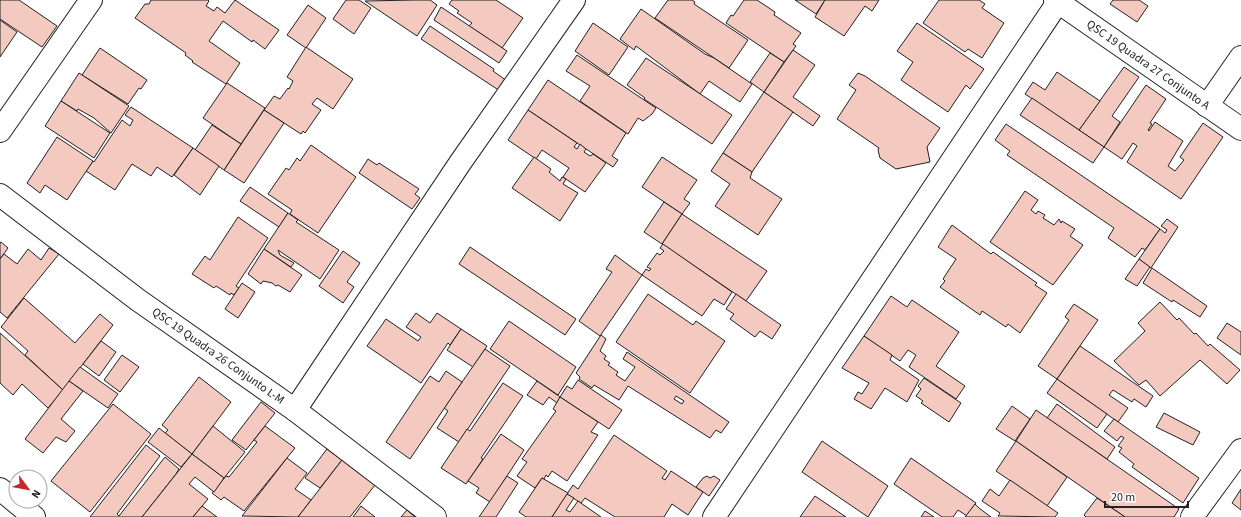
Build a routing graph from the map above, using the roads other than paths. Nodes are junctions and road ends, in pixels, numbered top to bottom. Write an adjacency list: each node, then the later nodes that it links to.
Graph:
1 (91, 0): 7 (street)
2 (574, 0): 9 (street)
3 (1056, 1): 5 (street, QSC 19 Quadra 27 Conjunto A); 14 (street)
4 (1241, 57): 5 (street)
5 (1207, 106): 6 (street, QSC 19 Quadra 27 Conjunto A)
6 (1241, 129)
7 (0, 131)
8 (0, 195): 9 (street, QSC 19 Quadra 26 Conjunto L-M)
9 (296, 410): 13 (street, QSC 19 Quadra 26 Conjunto L-M)
10 (1241, 450): 15 (street)
11 (0, 489): 12 (street)
12 (34, 517)
13 (436, 517)
14 (714, 517)
15 (1192, 517)

